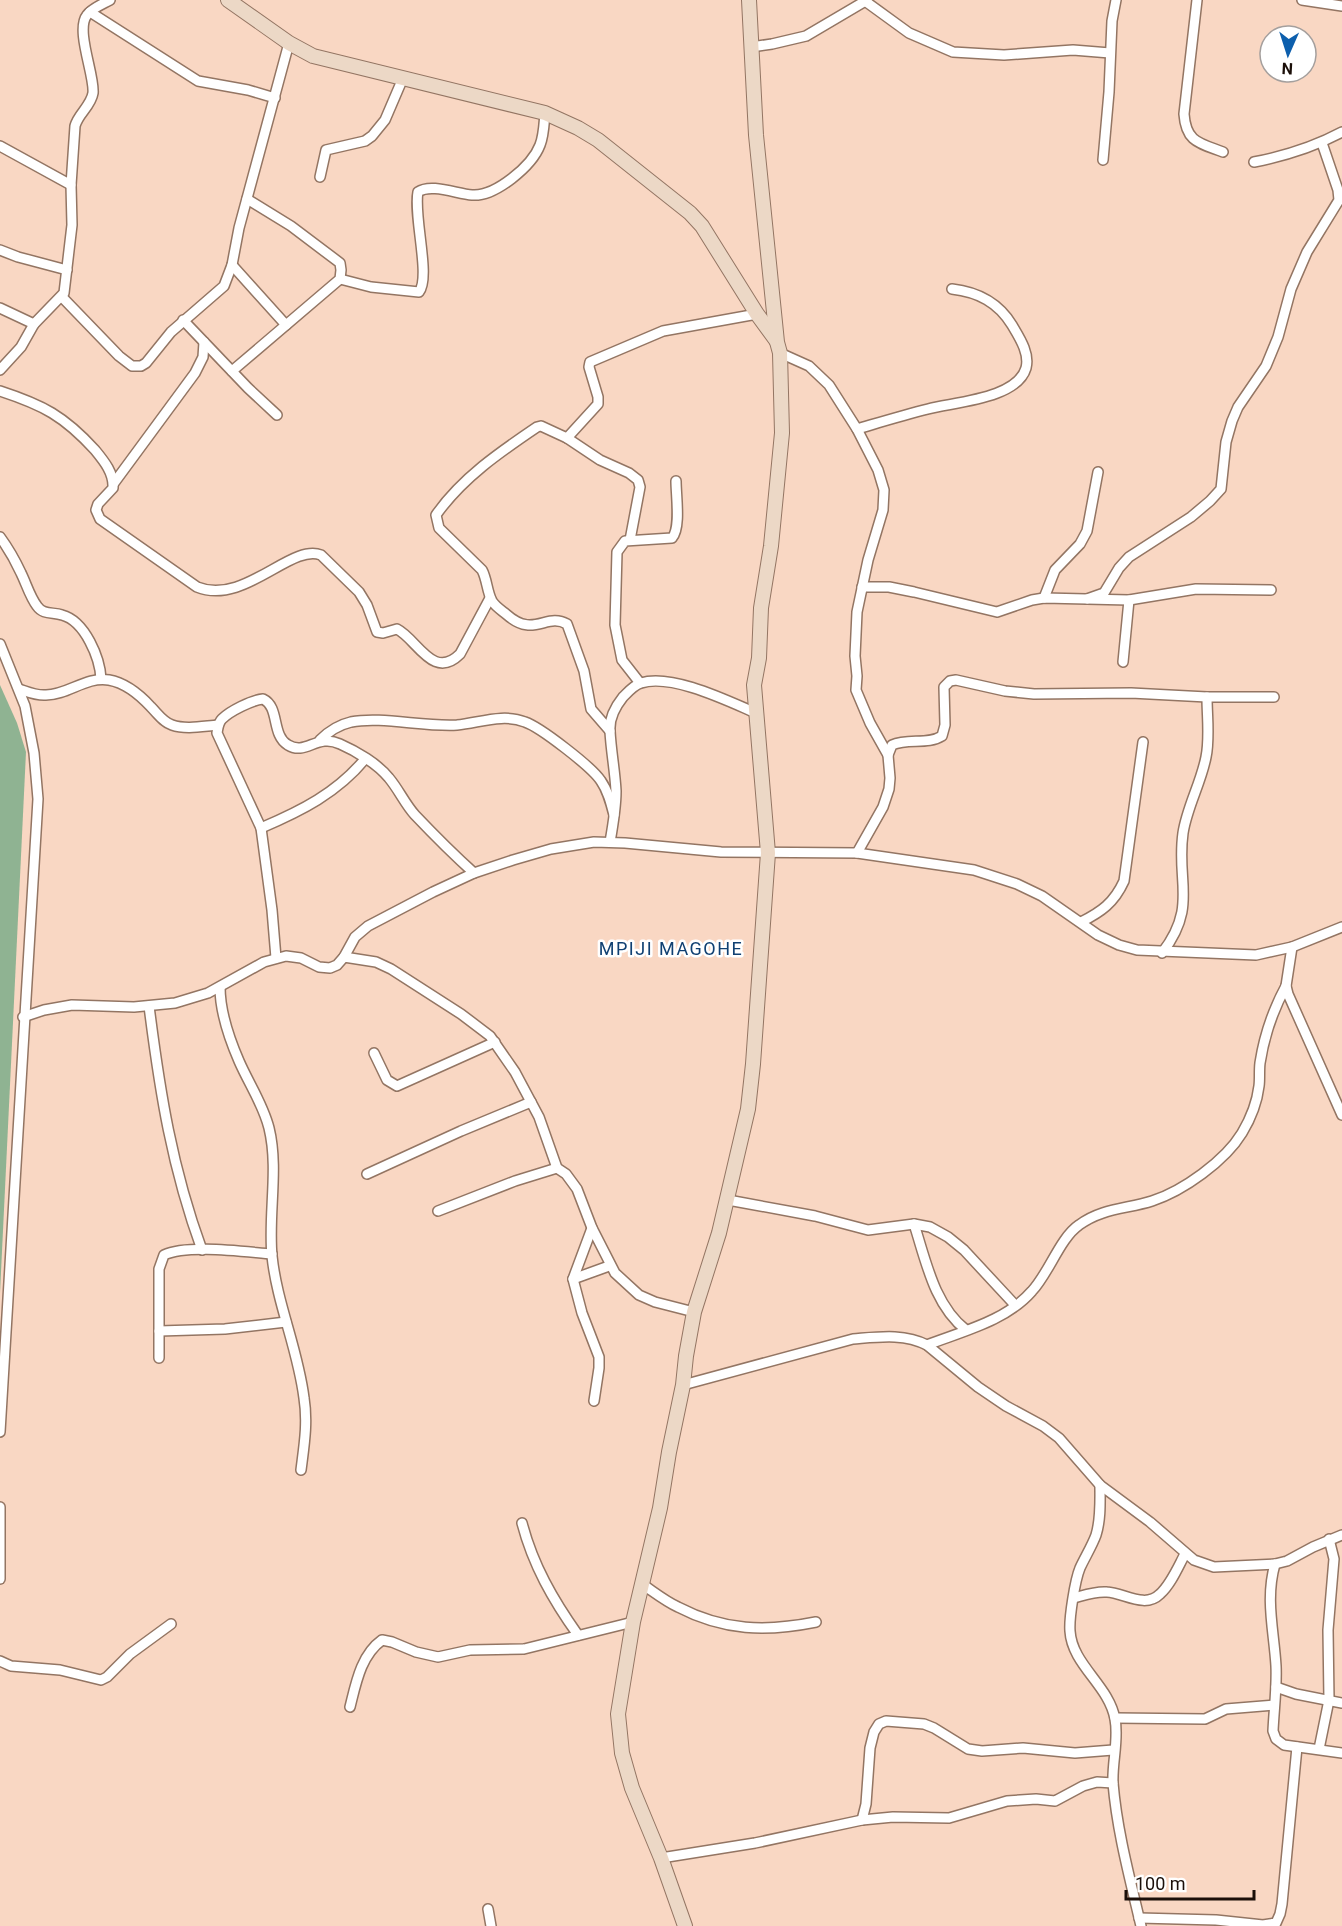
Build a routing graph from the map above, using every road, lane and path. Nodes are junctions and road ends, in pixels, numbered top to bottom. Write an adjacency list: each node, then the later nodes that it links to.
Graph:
1 (110, 0): 9 (street)
2 (228, 0): 10 (street)
3 (749, 0): 11 (street)
4 (1116, 0): 12 (street)
5 (1197, 0): 19 (street)
6 (1302, 0): 8 (street)
7 (866, 1): 11 (street); 12 (street)
8 (1342, 6)
9 (90, 12): 14 (street); 23 (street)
10 (289, 43): 13 (street); 14 (street)
11 (751, 47): 37 (street)
12 (1110, 53): 20 (street)
13 (403, 78): 15 (street); 22 (street)
14 (275, 98): 24 (street)
15 (545, 113): 28 (street); 32 (street)
16 (1342, 132): 17 (street)
17 (1322, 143): 21 (street); 55 (street)
18 (0, 146): 23 (street)
19 (1223, 152)
20 (1103, 160)
21 (1254, 162)
22 (320, 177)
23 (71, 185): 27 (street)
24 (247, 200): 26 (street); 28 (street)
25 (0, 250): 27 (street)
26 (232, 265): 33 (street); 35 (street)
27 (68, 270): 30 (street)
28 (340, 279): 35 (street)
29 (952, 289): 41 (street)
30 (62, 297): 33 (street); 34 (street)
31 (0, 308): 34 (street)
32 (756, 314): 37 (street); 45 (street)
33 (183, 320): 36 (street)
34 (34, 324): 38 (street)
35 (286, 325): 39 (street)
36 (204, 342): 39 (street); 48 (street)
37 (778, 347): 44 (street); 64 (street)
38 (0, 370)
39 (232, 371): 43 (street)
40 (0, 391): 48 (street)
41 (982, 398): 42 (street); 44 (street)
42 (978, 409)
43 (277, 415)
44 (857, 429): 51 (street)
45 (567, 438): 50 (street); 53 (street)
46 (1098, 472): 54 (street)
47 (676, 481): 50 (street)
48 (114, 483): 53 (street)
49 (0, 537): 59 (street)
50 (630, 540): 60 (street)
51 (862, 586): 54 (street); 69 (street)
52 (1271, 590): 56 (street)
53 (490, 598): 66 (street)
54 (1044, 598): 55 (street)
55 (1087, 599): 56 (street)
56 (1128, 600): 58 (street)
57 (0, 644): 61 (street)
58 (1123, 662)
59 (101, 679): 61 (street); 65 (street)
60 (640, 683): 64 (street); 66 (street)
61 (19, 689): 86 (street)
62 (1207, 697): 63 (street); 69 (street); 80 (street)
63 (1274, 697)
64 (756, 713): 74 (street)
65 (218, 725): 67 (street); 72 (street)
66 (610, 731): 71 (street)
67 (320, 740): 70 (street); 71 (street)
68 (1143, 742): 77 (street)
69 (888, 755): 75 (street)
70 (365, 759): 72 (street); 76 (street)
71 (614, 815): 73 (street)
72 (261, 828): 82 (street)
73 (610, 842): 74 (street); 76 (street)
74 (768, 853): 75 (street); 93 (street)
75 (857, 853): 77 (street)
76 (474, 873): 81 (street)
77 (1081, 922): 80 (street)
78 (1342, 927): 79 (street)
79 (1293, 947): 80 (street); 83 (street)
80 (1162, 952)
81 (344, 957): 82 (street); 87 (street)
82 (276, 958): 84 (street)
83 (1286, 986): 90 (street); 101 (street)
84 (220, 987): 85 (street); 98 (street)
85 (149, 1006): 86 (street); 97 (street)
86 (23, 1017): 110 (street)
87 (495, 1042): 88 (street); 89 (street)
88 (374, 1053)
89 (531, 1102): 91 (street); 92 (street)
90 (1342, 1115)
91 (557, 1168): 94 (street); 96 (street)
92 (367, 1174)
93 (728, 1200): 95 (street); 102 (street)
94 (438, 1211)
95 (914, 1224): 101 (street); 104 (street)
96 (592, 1228): 99 (street); 100 (street)
97 (202, 1250): 98 (street); 105 (street)
98 (272, 1254): 103 (street)
99 (609, 1266): 100 (street); 102 (street)
100 (573, 1279): 109 (street)
101 (1015, 1305): 104 (street)
102 (694, 1312): 108 (street)
103 (286, 1322): 105 (street); 111 (street)
104 (966, 1330): 106 (street)
105 (159, 1332): 107 (street)
106 (927, 1345): 108 (street); 112 (street)
107 (159, 1358)
108 (683, 1385): 120 (street)
109 (594, 1401)
110 (0, 1431)
111 (301, 1470)
112 (1100, 1485): 117 (street); 121 (street)
113 (0, 1507): 119 (street)
114 (522, 1523): 125 (street)
115 (1342, 1535): 116 (street)
116 (1329, 1539): 118 (street); 128 (street)
117 (1185, 1554): 118 (street); 121 (street)
118 (1275, 1564): 127 (street)
119 (0, 1578)
120 (642, 1584): 122 (street); 123 (street)
121 (1074, 1598): 132 (street)
122 (816, 1622)
123 (633, 1623): 125 (street); 139 (street)
124 (171, 1624): 126 (street)
125 (578, 1635): 131 (street)
126 (0, 1661)
127 (1276, 1687): 128 (street); 130 (street)
128 (1329, 1700): 129 (street); 134 (street)
129 (1342, 1703)
130 (1274, 1705): 132 (street); 133 (street)
131 (350, 1707)
132 (1115, 1718): 135 (street)
133 (1297, 1747): 134 (street); 141 (street)
134 (1319, 1749): 136 (street)
135 (1113, 1750): 137 (street); 138 (street)
136 (1342, 1754)
137 (1113, 1783): 138 (street); 141 (street)
138 (862, 1820): 139 (street)
139 (661, 1858): 143 (street)
140 (488, 1909): 142 (street)
141 (1140, 1922)
142 (491, 1926)
143 (685, 1926)

